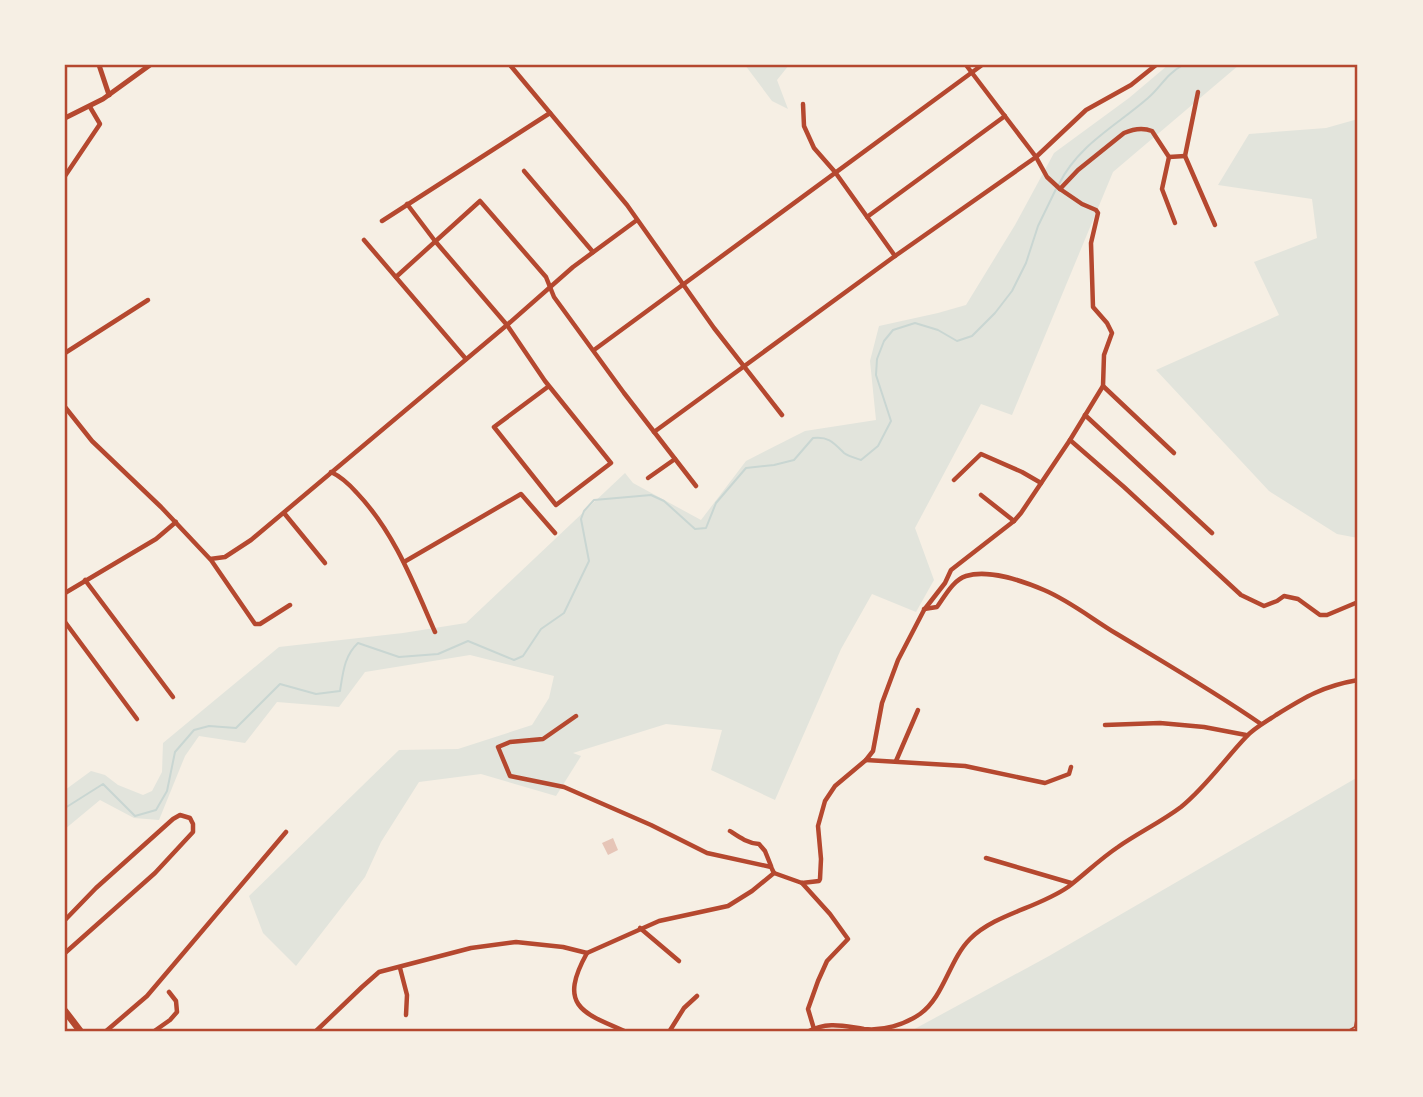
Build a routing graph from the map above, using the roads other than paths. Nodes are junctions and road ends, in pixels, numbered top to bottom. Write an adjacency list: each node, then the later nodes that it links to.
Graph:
1 (99, 65): 9 (street)
2 (150, 65): 9 (street)
3 (510, 65): 12 (street)
4 (966, 65): 7 (street)
5 (982, 65): 7 (street)
6 (1156, 65): 16 (street)
7 (971, 72): 13 (street); 19 (street)
8 (1198, 92): 15 (street)
9 (109, 95): 11 (street)
10 (803, 104): 19 (street)
11 (90, 107): 14 (street); 20 (street)
12 (550, 113): 22 (street); 24 (street)
13 (1006, 116): 16 (street); 23 (street)
14 (65, 118)
15 (1185, 156): 17 (street); 27 (street)
16 (1035, 157): 21 (street); 31 (street)
17 (1169, 157): 21 (street); 26 (street)
18 (524, 171): 30 (street)
19 (835, 172): 23 (street); 33 (street)
20 (65, 176)
21 (1060, 189): 42 (street)
22 (407, 204): 25 (street); 29 (street)
23 (867, 217): 31 (street)
24 (637, 220): 30 (street); 33 (street)
25 (382, 221)
26 (1175, 223)
27 (1215, 226)
28 (364, 240): 32 (street)
29 (435, 241): 32 (street); 34 (street); 36 (street)
30 (593, 252): 34 (street)
31 (895, 256): 40 (street)
32 (396, 277): 39 (street)
33 (684, 285): 37 (street); 40 (street)
34 (550, 288): 36 (street); 37 (street)
35 (148, 300): 38 (street)
36 (507, 325): 39 (street); 41 (street)
37 (594, 350): 46 (street)
38 (65, 353)
39 (466, 359): 50 (street)
40 (743, 368): 44 (street); 46 (street)
41 (549, 386): 41 (street)
42 (1103, 386): 45 (street); 48 (street)
43 (65, 407): 58 (street)
44 (782, 415)
45 (1085, 415): 47 (street); 60 (street)
46 (654, 432): 49 (street)
47 (1070, 440): 53 (street); 66 (street)
48 (1174, 453)
49 (675, 459): 51 (street); 54 (street)
50 (331, 472): 56 (street); 62 (street)
51 (648, 478)
52 (954, 480): 53 (street)
53 (1041, 483): 57 (street)
54 (696, 486)
55 (981, 495): 57 (street)
56 (284, 513): 61 (street); 63 (street)
57 (1014, 521): 68 (street)
58 (176, 522): 61 (street); 64 (street)
59 (555, 533): 62 (street)
60 (1212, 533)
61 (210, 559): 67 (street)
62 (404, 562): 70 (street)
63 (325, 563)
64 (85, 580): 65 (street); 72 (street)
65 (65, 593)
66 (1358, 602)
67 (290, 605)
68 (924, 610): 76 (street); 79 (street)
69 (65, 622): 75 (street)
70 (435, 632)
71 (1358, 680): 76 (street)
72 (173, 697)
73 (918, 710): 80 (street)
74 (576, 716): 85 (street)
75 (136, 719)
76 (1261, 724): 78 (street)
77 (1105, 725): 78 (street)
78 (1247, 735): 87 (street)
79 (866, 760): 80 (street); 86 (street)
80 (896, 761): 81 (street)
81 (1071, 767)
82 (730, 831): 85 (street)
83 (286, 832): 100 (street)
84 (986, 858): 87 (street)
85 (773, 870): 86 (street); 89 (street)
86 (802, 883): 98 (street)
87 (1072, 883): 98 (street)
88 (65, 920): 90 (street)
89 (640, 928): 91 (street); 92 (street)
90 (65, 953)
91 (587, 953): 93 (street); 103 (street)
92 (679, 961)
93 (400, 968): 97 (street); 102 (street)
94 (169, 992): 101 (street)
95 (697, 996): 104 (street)
96 (65, 1011): 99 (main road)
97 (406, 1015)
98 (814, 1029): 105 (street)
99 (82, 1032)
100 (104, 1032)
101 (153, 1032)
102 (315, 1032)
103 (627, 1032)
104 (669, 1032)
105 (807, 1032)

